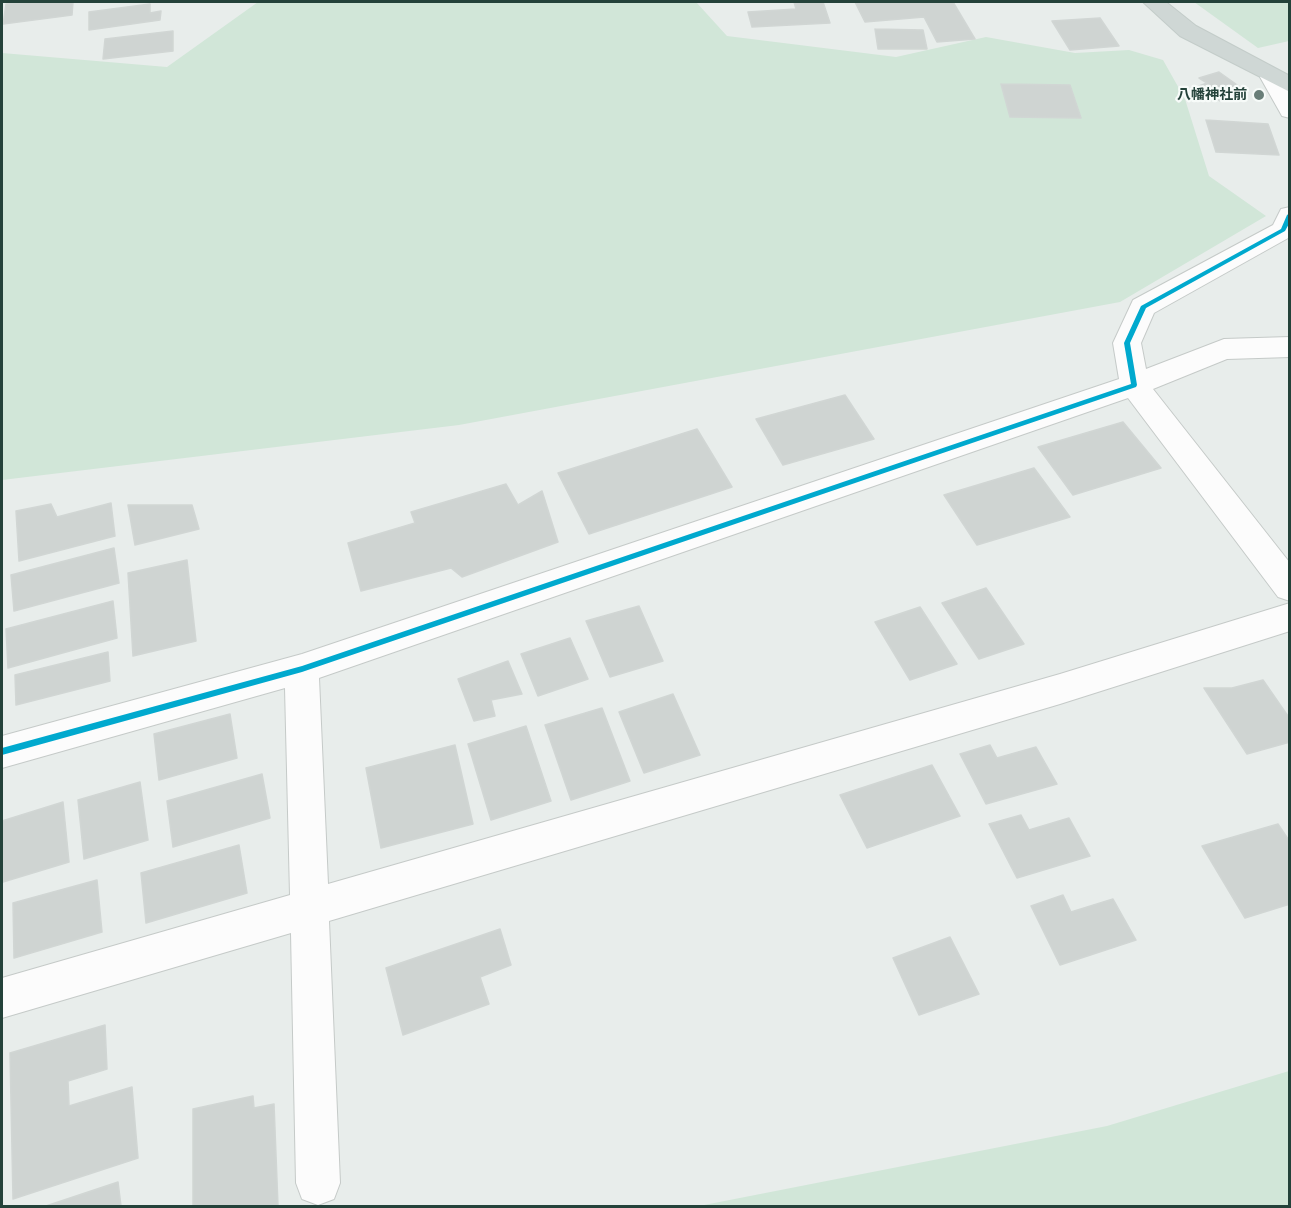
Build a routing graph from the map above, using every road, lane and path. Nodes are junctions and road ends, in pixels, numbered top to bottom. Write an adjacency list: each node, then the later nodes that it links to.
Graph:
1 (1154, 2): 2 (main road)
2 (1280, 81): 3 (street)
3 (1290, 111)
4 (1290, 215): 6 (street)
5 (1290, 347): 6 (street)
6 (1134, 386): 7 (street); 9 (street)
7 (1290, 588)
8 (1290, 617): 11 (street)
9 (302, 669): 10 (street); 11 (street)
10 (2, 752)
11 (308, 909): 12 (street); 13 (street)
12 (2, 998)
13 (318, 1183)

